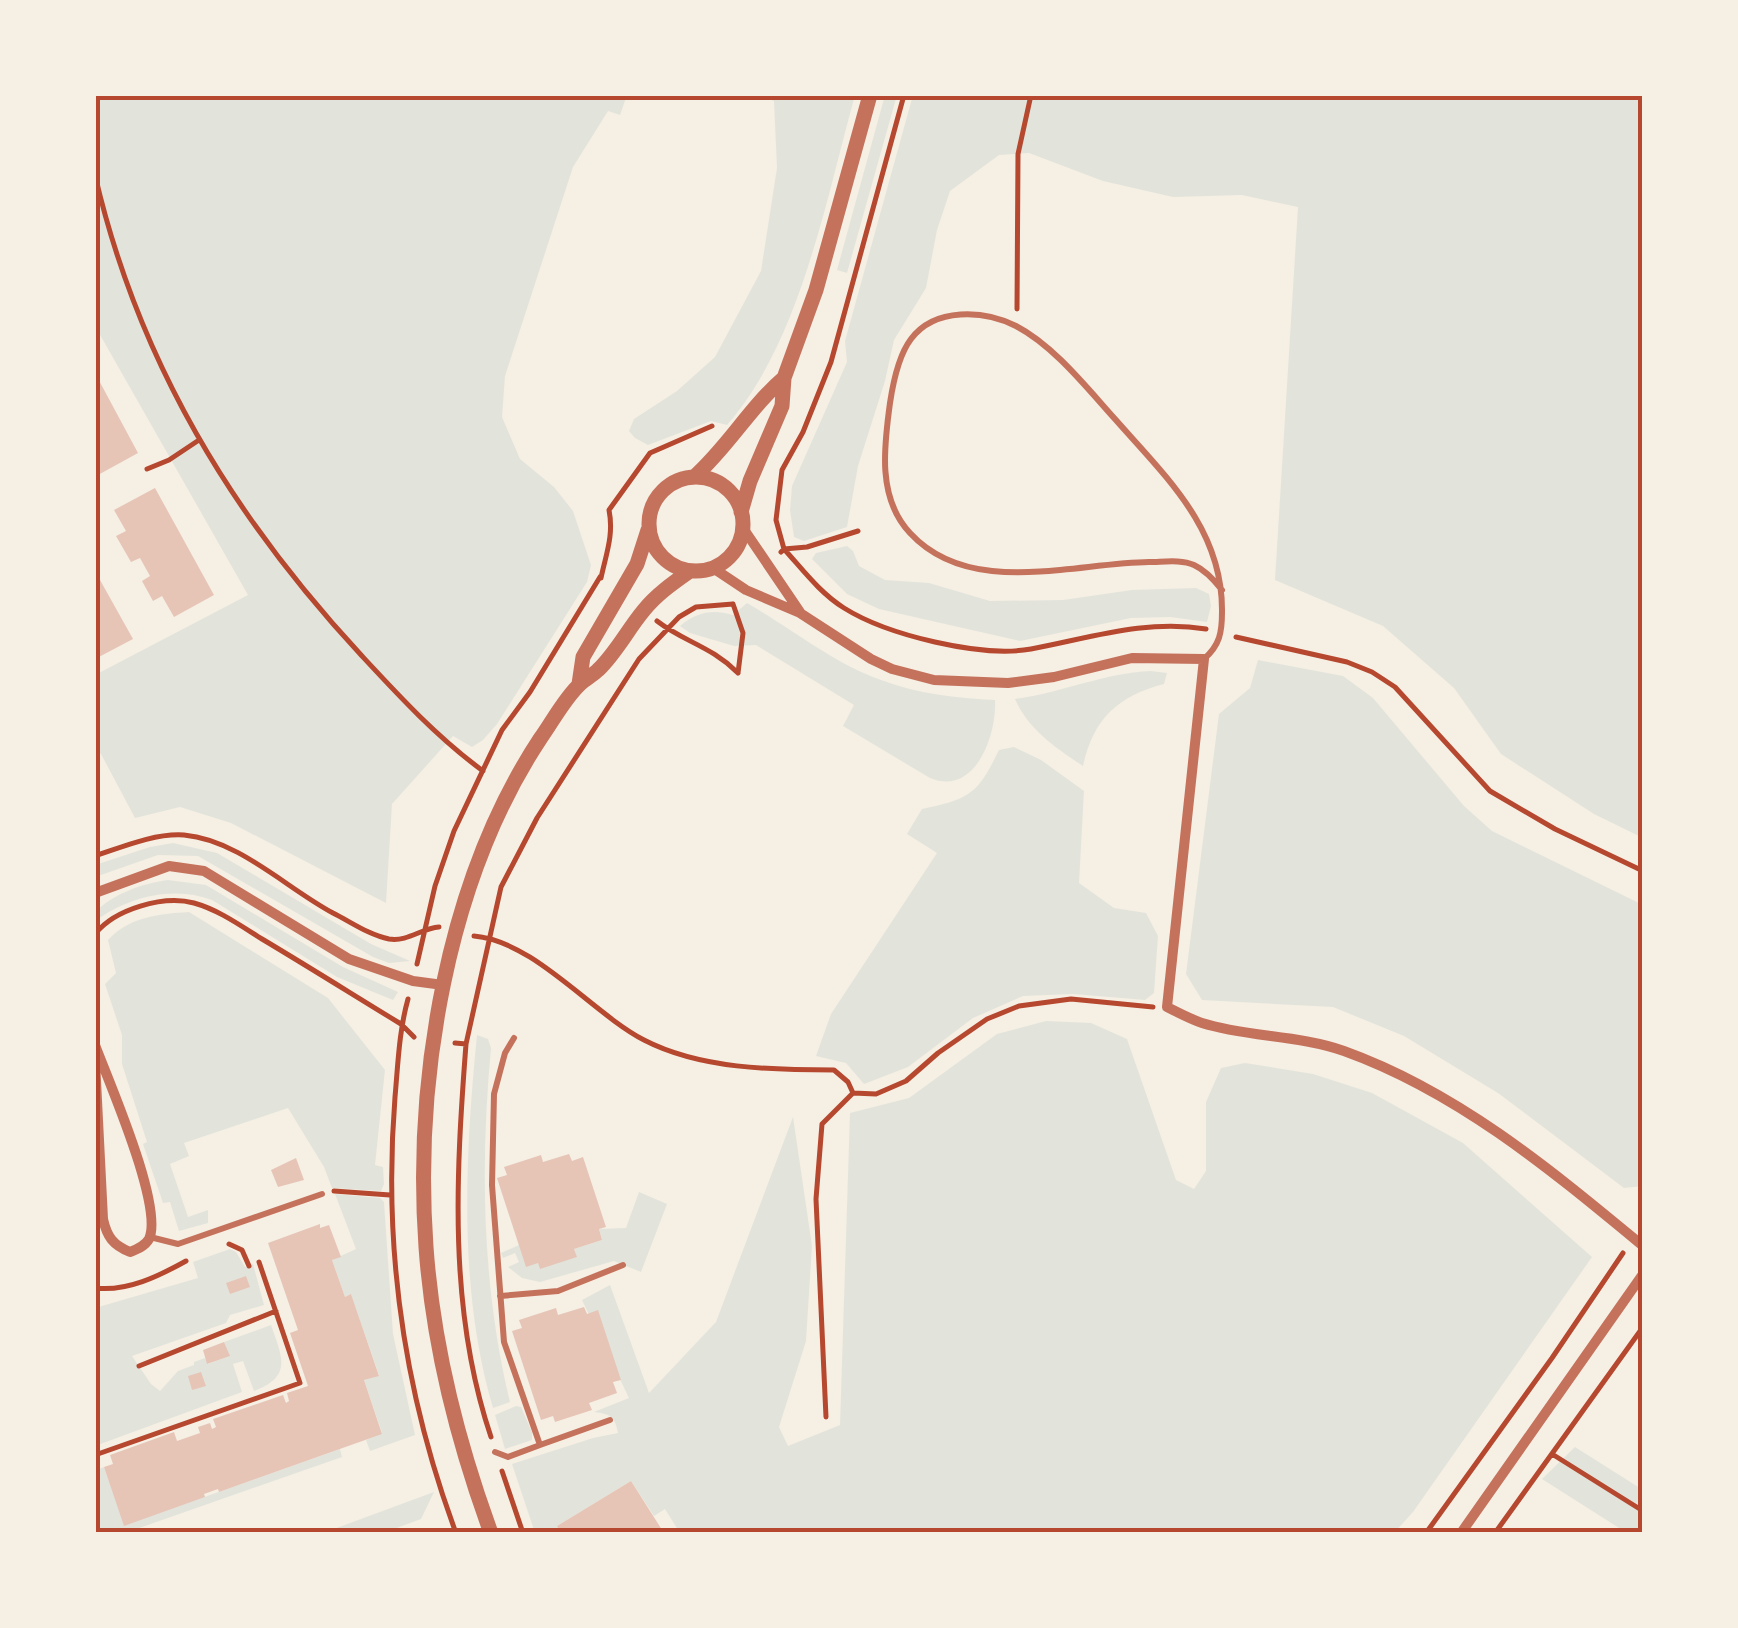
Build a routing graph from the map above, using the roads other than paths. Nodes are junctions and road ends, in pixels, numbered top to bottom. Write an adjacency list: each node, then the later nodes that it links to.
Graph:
1 (870, 95): 2 (street)
2 (784, 378): 3 (street); 4 (street)
3 (694, 477): 4 (street); 5 (street)
4 (742, 520): 6 (street); 9 (street)
5 (649, 528): 7 (street); 11 (street)
6 (713, 568): 7 (street); 9 (street)
7 (690, 571): 11 (street)
8 (1222, 590): 8 (lane); 10 (lane)
9 (800, 613): 10 (street)
10 (1204, 658): 19 (street)
11 (579, 684): 13 (street)
12 (95, 892): 13 (street)
13 (443, 985): 26 (street)
14 (514, 1038): 22 (lane)
15 (95, 1045): 18 (street)
16 (95, 1061): 18 (street)
17 (322, 1194): 18 (lane)
18 (150, 1238)
19 (1643, 1246)
20 (623, 1265): 22 (lane)
21 (1643, 1274): 27 (street)
22 (500, 1296): 24 (lane)
23 (610, 1420): 24 (lane)
24 (540, 1444): 25 (lane)
25 (496, 1452)
26 (491, 1533)
27 (1460, 1533)

